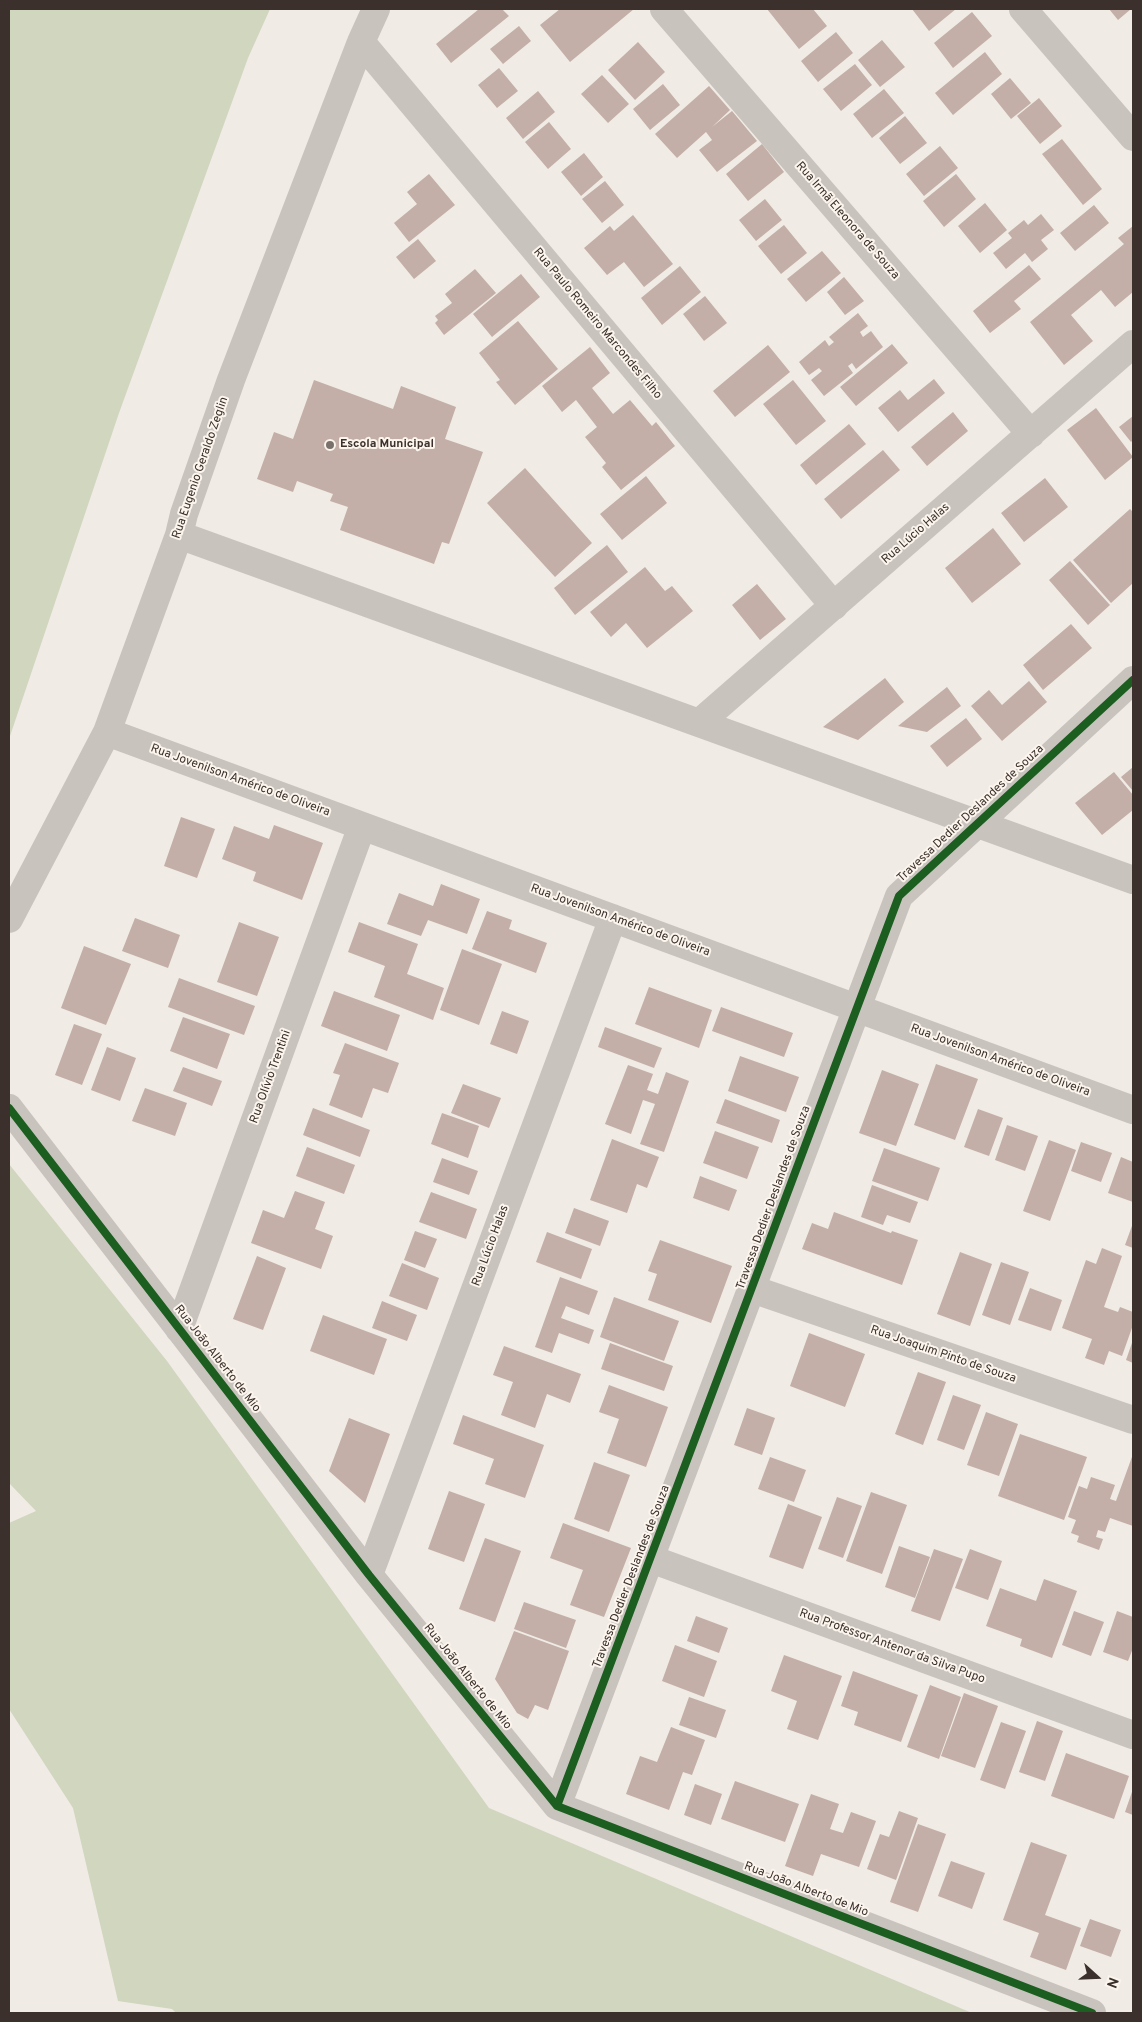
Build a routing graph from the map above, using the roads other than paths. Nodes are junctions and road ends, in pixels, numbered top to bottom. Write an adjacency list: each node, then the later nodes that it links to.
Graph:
1 (376, 9): 4 (street, Rua Eugenio Geraldo Zeglin)
2 (664, 9): 7 (street, Rua Irmã Eleonora de Souza)
3 (1023, 9): 5 (street)
4 (361, 42): 8 (street, Rua Eugenio Geraldo Zeglin); 9 (street, Rua Paulo Romeiro Marcondes Filho)
5 (1133, 138)
6 (1133, 344): 7 (street, Rua Lúcio Halas)
7 (1031, 434): 9 (street, Rua Lúcio Halas)
8 (179, 535): 11 (street); 12 (street, Rua Eugenio Geraldo Zeglin)
9 (834, 606): 11 (street, Rua Lúcio Halas)
10 (1133, 680): 13 (street, Travessa Dedier Deslandes de Souza)
11 (699, 723): 13 (street)
12 (107, 732): 14 (street, Rua Jovenilson Américo de Oliveira); 17 (street, Rua Eugenio Geraldo Zeglin)
13 (977, 824): 15 (street); 18 (street, Travessa Dedier Deslandes de Souza)
14 (362, 826): 16 (street, Rua Jovenilson Américo de Oliveira); 22 (street, Rua Olívio Trentini)
15 (1133, 880)
16 (613, 918): 18 (street, Rua Jovenilson Américo de Oliveira); 25 (street, Rua Lúcio Halas)
17 (9, 919)
18 (857, 1008): 20 (street, Rua Jovenilson Américo de Oliveira); 21 (street, Travessa Dedier Deslandes de Souza)
19 (9, 1108): 22 (street, Rua João Alberto de Mio)
20 (1133, 1110)
21 (752, 1289): 23 (street, Rua Joaquim Pinto de Souza); 24 (street, Travessa Dedier Deslandes de Souza)
22 (179, 1329): 25 (street, Rua João Alberto de Mio)
23 (1133, 1420)
24 (651, 1559): 26 (street, Rua Professor Antenor da Silva Pupo); 27 (street, Travessa Dedier Deslandes de Souza)
25 (369, 1574): 27 (street, Rua João Alberto de Mio)
26 (1133, 1735)
27 (557, 1806): 28 (street, Rua João Alberto de Mio)
28 (1092, 2013)

